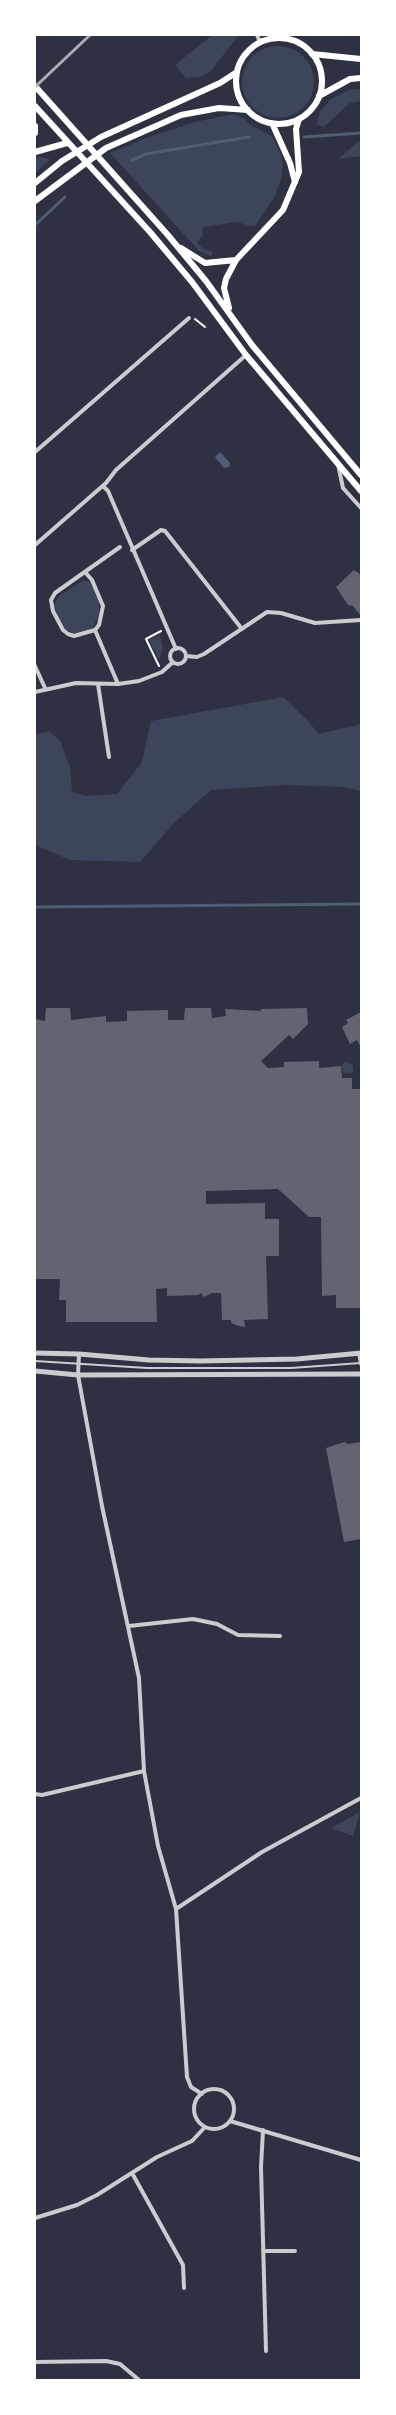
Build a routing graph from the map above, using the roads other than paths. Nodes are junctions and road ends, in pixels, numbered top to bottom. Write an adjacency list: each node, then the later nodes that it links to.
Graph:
1 (257, 35): 2 (street)
2 (260, 42): 3 (main road); 5 (main road)
3 (312, 54): 4 (main road); 8 (main road)
4 (361, 59)
5 (237, 72): 10 (main road); 17 (main road)
6 (361, 78): 8 (main road)
7 (35, 86): 20 (main road)
8 (319, 96): 11 (main road)
9 (35, 106): 15 (main road)
10 (248, 110): 12 (main road); 19 (main road)
11 (299, 119): 12 (main road); 18 (main road)
12 (272, 123): 18 (main road)
13 (35, 126): 14 (main road)
14 (35, 132)
15 (67, 143): 16 (main road); 24 (main road)
16 (35, 152)
17 (35, 183)
18 (295, 183): 21 (main road)
19 (35, 201)
20 (177, 245): 21 (main road); 22 (main road)
21 (236, 260): 22 (main road)
22 (230, 314): 27 (main road)
23 (189, 318): 25 (street)
24 (246, 355): 26 (main road); 28 (street)
25 (35, 452)
26 (338, 464): 29 (main road); 30 (street)
27 (361, 475)
28 (103, 486): 31 (street); 33 (street)
29 (361, 491)
30 (361, 508)
31 (35, 545)
32 (120, 547): 34 (street)
33 (132, 550): 36 (street); 38 (street)
34 (85, 572): 37 (street); 37 (street)
35 (361, 620): 36 (street)
36 (242, 628): 39 (street)
37 (95, 630): 43 (street)
38 (176, 649): 39 (street); 40 (street)
39 (186, 656): 40 (street)
40 (173, 662): 43 (street)
41 (35, 666): 44 (street)
42 (98, 684): 43 (street); 44 (street); 46 (street)
43 (118, 684)
44 (45, 688): 45 (street)
45 (35, 692)
46 (109, 756)
47 (35, 1353): 49 (street)
48 (360, 1353): 49 (street); 51 (street)
49 (79, 1354): 52 (street)
50 (35, 1361): 52 (lane)
51 (361, 1363): 52 (lane)
52 (78, 1364): 55 (street)
53 (35, 1371): 55 (street)
54 (361, 1374): 55 (street)
55 (78, 1375): 56 (street)
56 (129, 1626): 57 (street); 58 (street)
57 (280, 1636)
58 (144, 1771): 59 (street); 61 (street)
59 (35, 1794)
60 (361, 1798): 61 (street)
61 (176, 1909): 62 (street)
62 (202, 2094): 63 (street); 64 (street)
63 (230, 2121): 64 (street); 65 (street)
64 (205, 2127): 67 (street)
65 (263, 2130): 66 (street); 69 (street)
66 (361, 2160)
67 (132, 2173): 68 (street); 71 (street)
68 (35, 2218)
69 (263, 2251): 70 (street); 72 (street)
70 (295, 2251)
71 (184, 2288)
72 (266, 2351)
73 (35, 2362): 74 (street)
74 (139, 2380)

